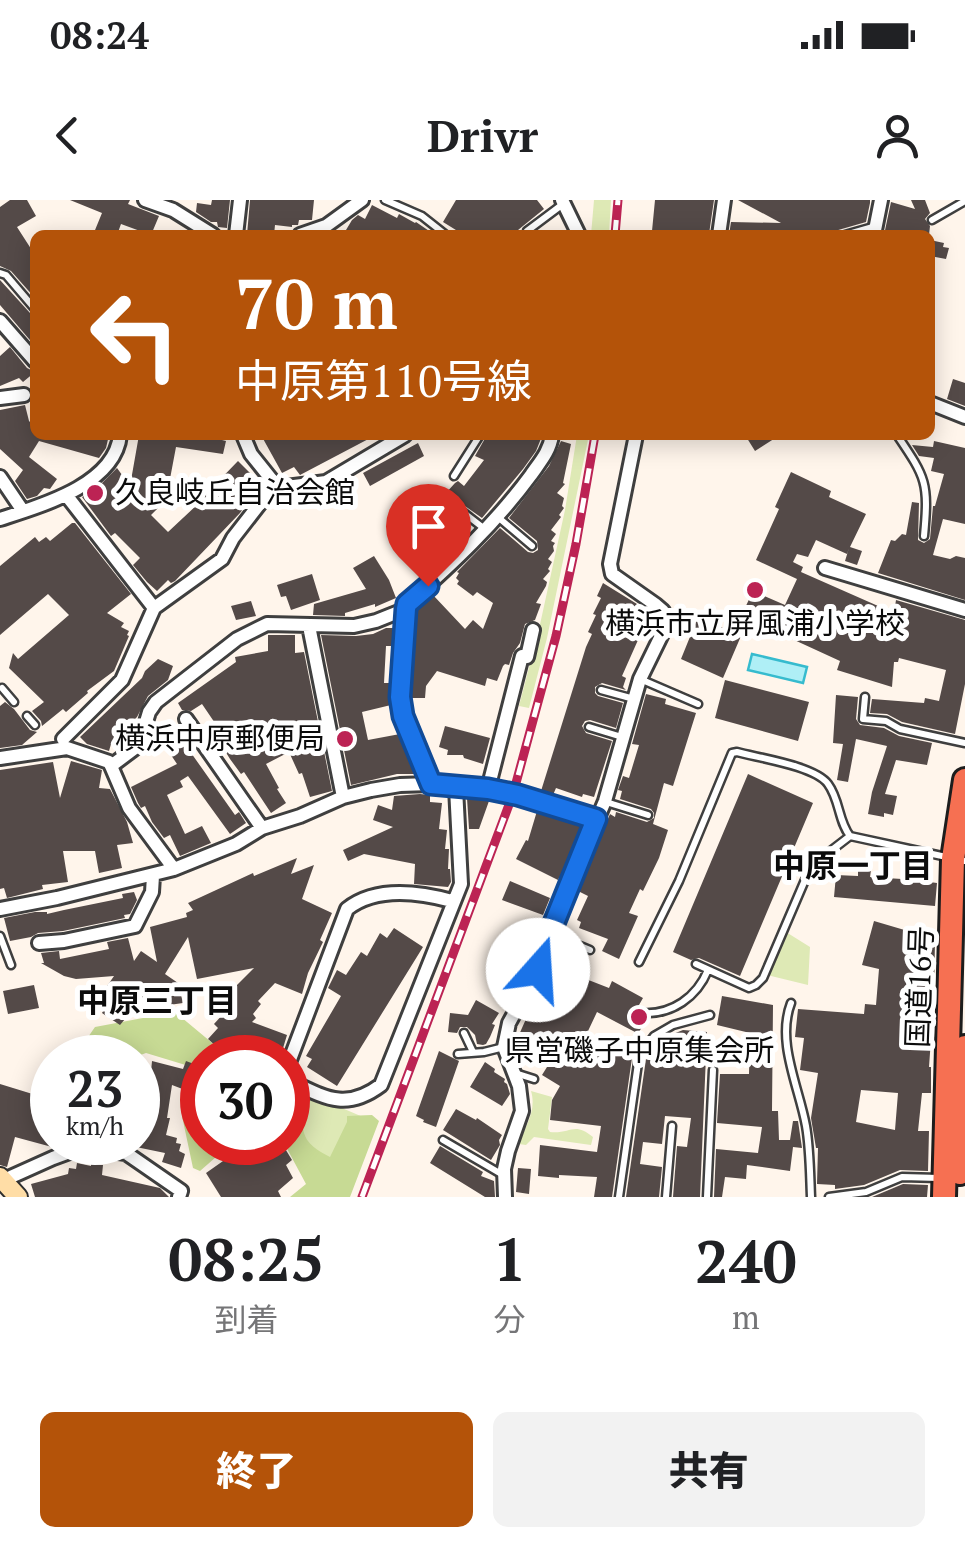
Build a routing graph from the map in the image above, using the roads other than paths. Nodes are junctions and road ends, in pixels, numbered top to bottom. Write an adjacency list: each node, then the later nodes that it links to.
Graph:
1 (145, 200): 10 (street)
2 (240, 200): 11 (street)
3 (362, 200): 12 (street)
4 (386, 200): 13 (lane)
5 (724, 200): 16 (street)
6 (882, 200): 17 (street)
7 (965, 201): 9 (lane)
8 (563, 202): 14 (lane); 15 (street)
9 (932, 220)
10 (205, 230)
11 (237, 230)
12 (314, 230)
13 (440, 230)
14 (529, 230)
15 (577, 230)
16 (721, 230)
17 (874, 230)
18 (0, 273): 19 (lane)
19 (30, 303)
20 (0, 321): 21 (street)
21 (30, 355)
22 (28, 395): 23 (street)
23 (0, 398)
24 (935, 404): 25 (street)
25 (965, 417)
26 (119, 440): 36 (street)
27 (245, 440): 35 (street)
28 (397, 440): 35 (street)
29 (477, 440): 33 (lane)
30 (552, 440): 39 (street)
31 (635, 440): 50 (street)
32 (900, 440): 42 (lane)
33 (454, 476)
34 (0, 478): 38 (street)
35 (275, 484): 45 (street)
36 (67, 496): 38 (street); 45 (street)
37 (455, 506): 41 (lane)
38 (23, 511): 40 (street)
39 (498, 517): 41 (street); 43 (lane)
40 (0, 519)
41 (486, 530): 46 (street)
42 (924, 536)
43 (532, 546)
44 (825, 568): 47 (street)
45 (154, 608): 63 (street)
46 (406, 609): 48 (street); 67 (street)
47 (965, 610)
48 (309, 626): 65 (street); 70 (street)
49 (533, 630): 69 (street)
50 (640, 679): 54 (street); 56 (lane)
51 (2, 688): 55 (lane)
52 (602, 690): 54 (lane)
53 (865, 697): 62 (lane)
54 (634, 699): 61 (street)
55 (14, 702)
56 (698, 704)
57 (26, 716): 59 (lane)
58 (186, 719): 74 (street)
59 (35, 725)
60 (589, 727): 61 (lane)
61 (623, 737): 71 (street)
62 (965, 743)
63 (60, 744): 64 (street); 65 (street)
64 (0, 758)
65 (112, 766): 77 (street)
66 (965, 780): 76 (highway, 国道16号)
67 (431, 784): 68 (street); 70 (street)
68 (456, 788): 69 (street); 79 (street)
69 (488, 789): 73 (street)
70 (343, 797): 74 (street)
71 (605, 802): 72 (lane); 73 (street)
72 (648, 815)
73 (596, 819): 81 (street)
74 (262, 828): 77 (street)
75 (850, 836): 76 (lane); 85 (lane); 88 (lane)
76 (959, 860): 108 (highway, 国道16号)
77 (174, 869): 78 (street)
78 (153, 876): 80 (street); 83 (street)
79 (452, 901): 93 (street); 101 (street)
80 (0, 909)
81 (550, 933): 84 (lane); 94 (street)
82 (0, 936): 87 (lane)
83 (39, 943)
84 (590, 950)
85 (639, 962)
86 (696, 964): 88 (lane)
87 (11, 965)
88 (708, 970): 90 (lane)
89 (791, 1003): 115 (lane)
90 (642, 1013)
91 (710, 1014): 112 (lane)
92 (464, 1033): 96 (lane)
93 (300, 1035)
94 (504, 1047): 96 (lane); 99 (street)
95 (965, 1047): 108 (highway, 国道16号)
96 (473, 1052): 97 (lane)
97 (458, 1054)
98 (713, 1070): 114 (lane)
99 (513, 1072): 100 (lane); 106 (street)
100 (534, 1079)
101 (310, 1090)
102 (672, 1126): 113 (lane)
103 (443, 1140): 106 (lane)
104 (35, 1165): 107 (street)
105 (149, 1165): 110 (street)
106 (504, 1175): 111 (street)
107 (2, 1178): 109 (street)
108 (949, 1191): 116 (lane)
109 (18, 1197)
110 (179, 1197)
111 (505, 1197)
112 (620, 1197)
113 (666, 1197)
114 (706, 1197)
115 (811, 1197)
116 (829, 1197)

